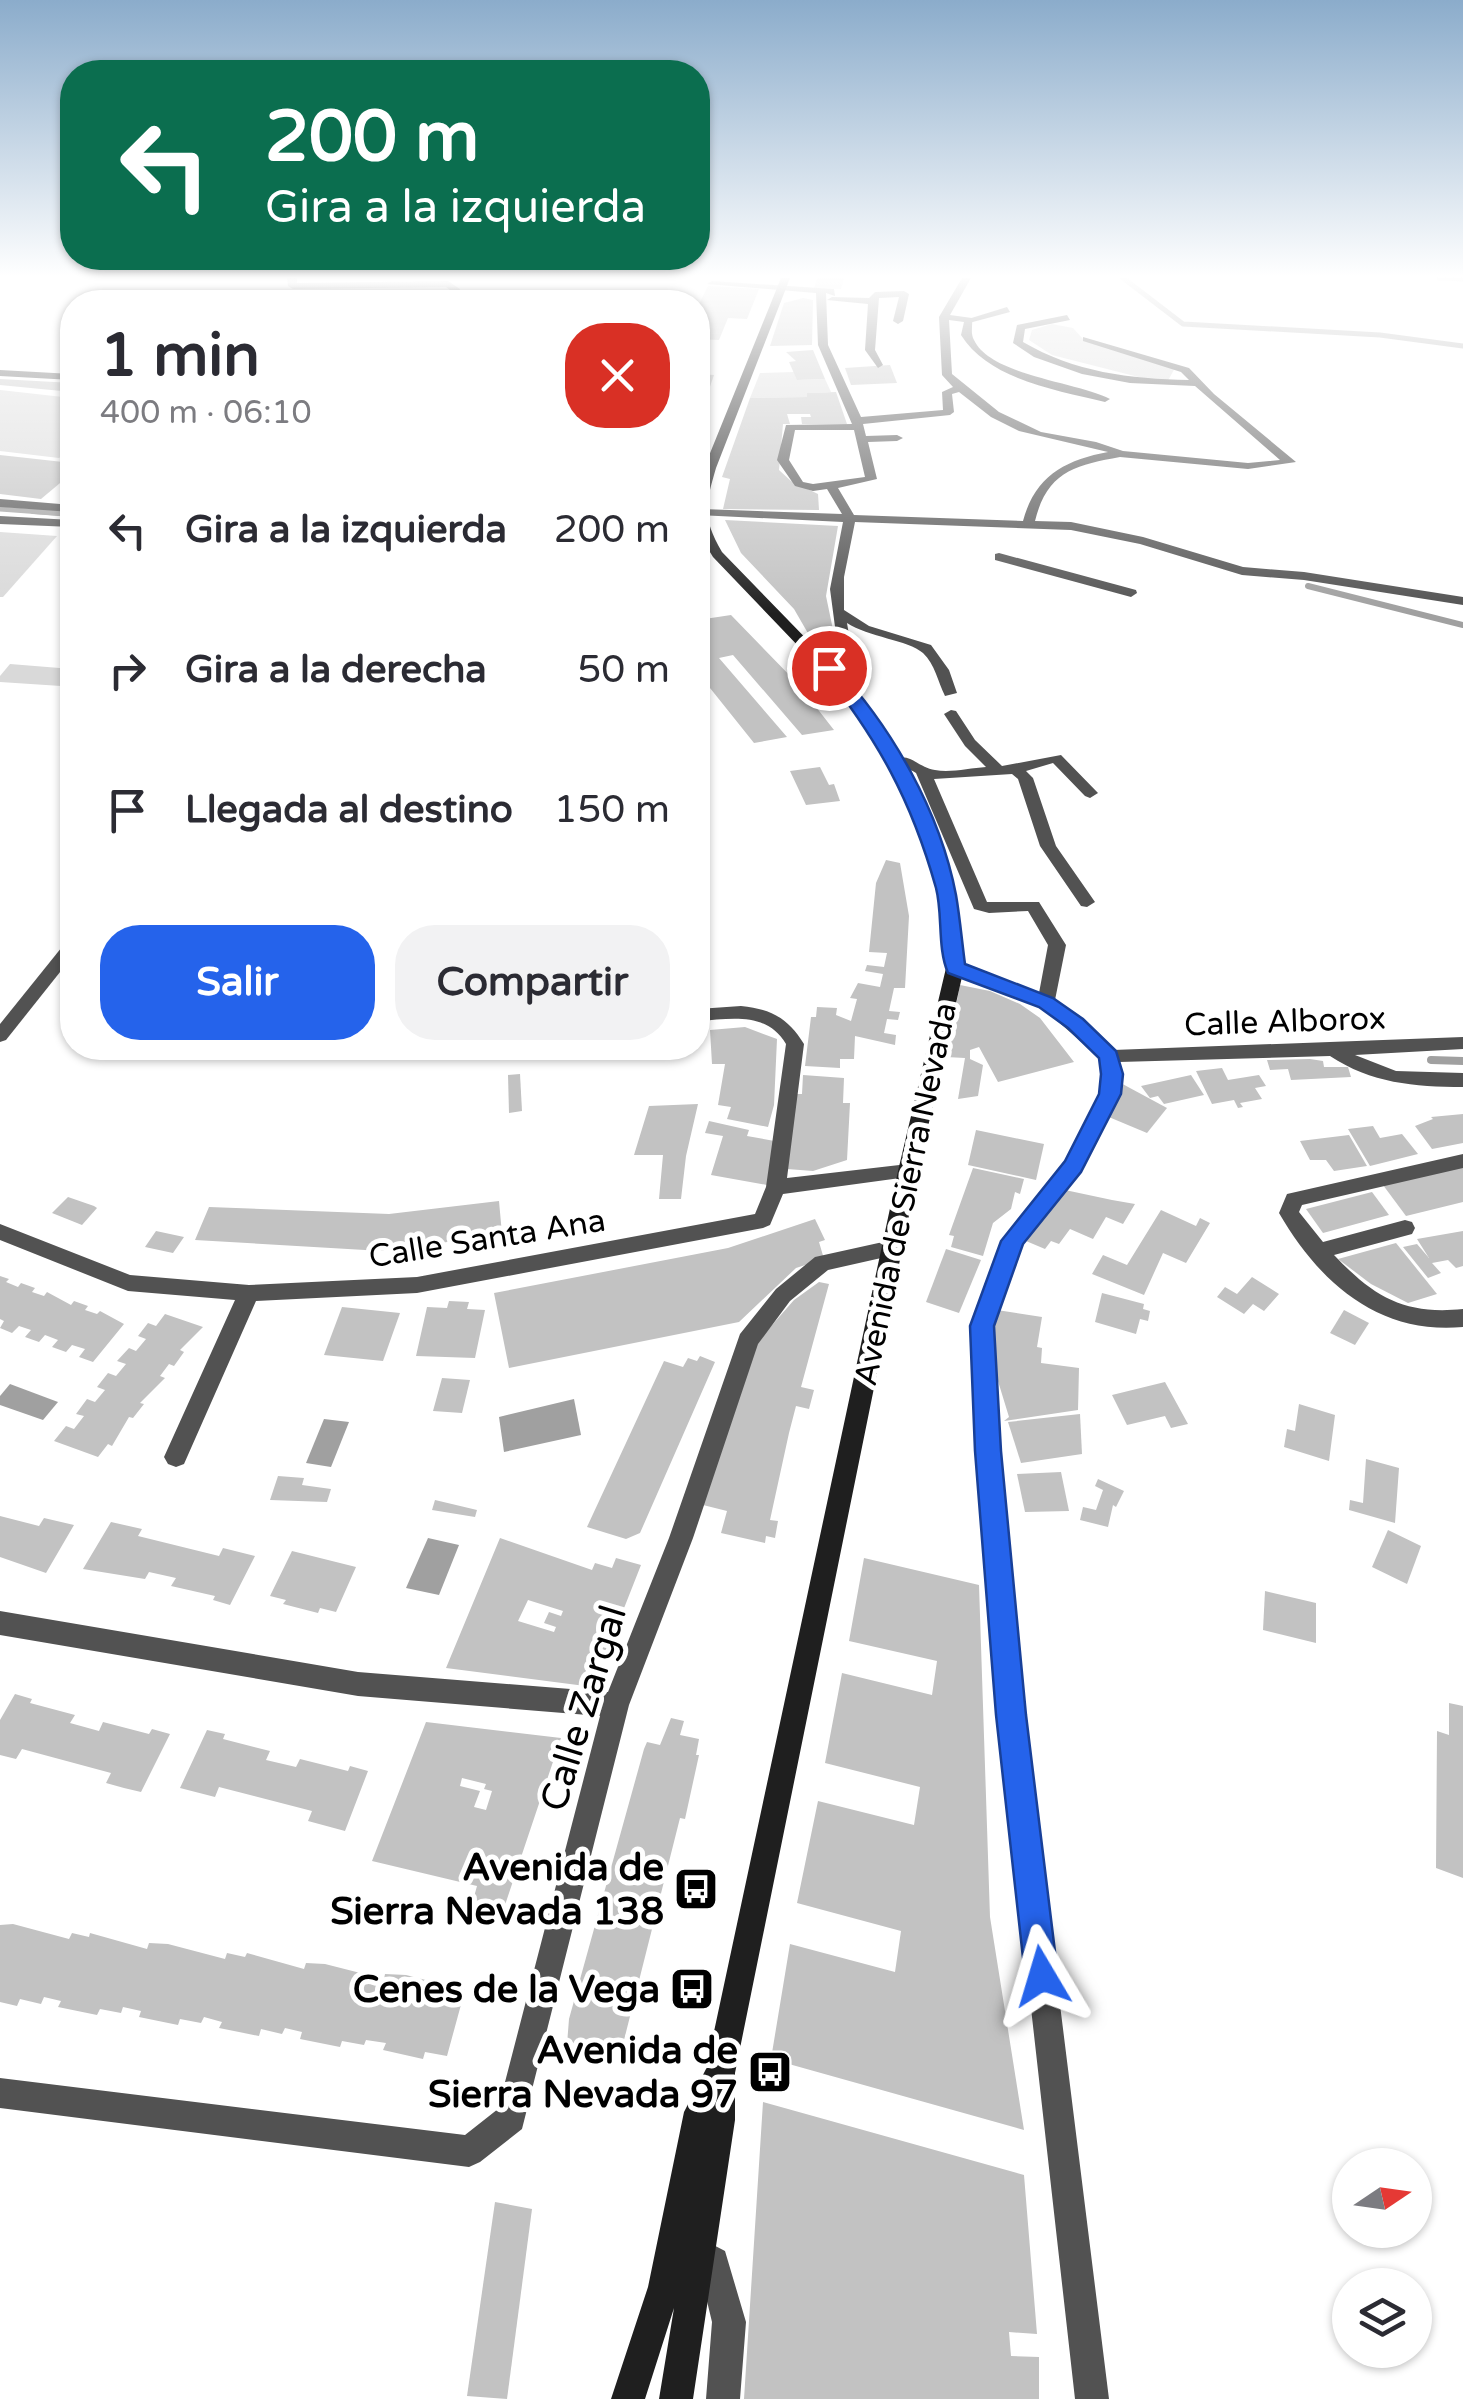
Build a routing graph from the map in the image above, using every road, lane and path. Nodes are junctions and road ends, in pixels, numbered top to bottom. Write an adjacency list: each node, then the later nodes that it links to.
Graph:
1 (741, 390): 11 (street)
2 (842, 390): 8 (street)
3 (954, 390): 8 (street)
4 (962, 390): 10 (street)
5 (1078, 390): 7 (street)
6 (1206, 390): 10 (street)
7 (1105, 399)
8 (859, 429): 9 (street); 12 (street); 12 (street)
9 (897, 438)
10 (1120, 454): 19 (street)
11 (710, 468)
12 (831, 486): 16 (street)
13 (0, 503): 14 (street)
14 (60, 508)
15 (710, 510): 16 (street)
16 (850, 518): 18 (street); 24 (street)
17 (0, 520): 20 (street)
18 (1013, 521): 19 (street); 22 (street)
19 (1029, 522): 23 (street)
20 (60, 523)
21 (710, 542): 25 (street, Avenida de Sierra Nevada)
22 (1131, 593)
23 (1463, 601)
24 (837, 611): 25 (street); 26 (street)
25 (829, 668): 28 (street, Avenida de Sierra Nevada)
26 (950, 693)
27 (951, 714): 29 (street)
28 (896, 762): 30 (street); 34 (street, Avenida de Sierra Nevada)
29 (1008, 770): 30 (street); 31 (street); 32 (street)
30 (923, 771): 35 (street)
31 (1090, 793)
32 (1087, 902)
33 (60, 961): 37 (street)
34 (955, 968): 35 (street); 43 (street, Avenida de Sierra Nevada)
35 (1046, 1002): 40 (street)
36 (710, 1015): 44 (street)
37 (0, 1036)
38 (1463, 1043): 39 (street, Calle Alborox)
39 (1336, 1052): 40 (street, Calle Alborox); 41 (street)
40 (1109, 1056): 60 (street)
41 (1463, 1080)
42 (1463, 1161): 48 (street)
43 (908, 1171): 44 (street); 47 (street, Avenida de Sierra Nevada)
44 (776, 1188): 49 (street, Calle Santa Ana)
45 (1405, 1228): 48 (street)
46 (0, 1232): 49 (street, Calle Santa Ana)
47 (892, 1248): 53 (street, Calle Zargal); 54 (street, Avenida de Sierra Nevada)
48 (1317, 1252): 50 (street)
49 (249, 1293): 51 (street)
50 (1463, 1318)
51 (176, 1457)
52 (0, 1623): 53 (street)
53 (616, 1704): 55 (street, Calle Zargal)
54 (720, 2073): 56 (street, Avenida de Sierra Nevada); 57 (street, Avenida de Sierra Nevada)
55 (0, 2093)
56 (700, 2254): 58 (street, Avenida de Sierra Nevada); 59 (street)
57 (628, 2399)
58 (676, 2399)
59 (724, 2399)
60 (1092, 2399)

